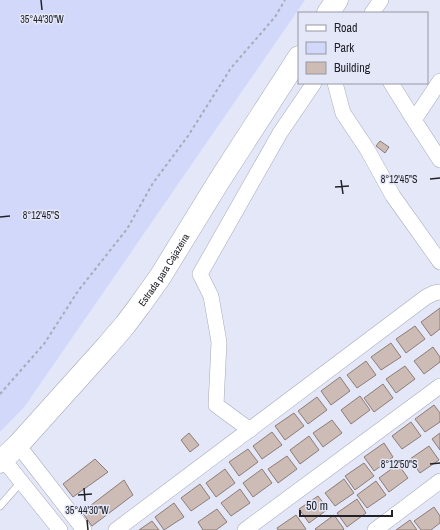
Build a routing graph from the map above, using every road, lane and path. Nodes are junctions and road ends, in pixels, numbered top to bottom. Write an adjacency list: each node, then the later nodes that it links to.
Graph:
1 (285, 0): 16 (path)
2 (337, 0): 4 (main road)
3 (381, 0): 5 (street)
4 (329, 12)
5 (373, 12)
6 (298, 59): 18 (main road, Estrada para Cajazeira)
7 (440, 81): 11 (street)
8 (313, 84): 17 (street)
9 (335, 84): 13 (street)
10 (392, 84): 11 (street)
11 (414, 120): 12 (street)
12 (440, 160)
13 (440, 262)
14 (440, 292): 17 (street)
15 (440, 386): 25 (street)
16 (0, 394)
17 (250, 430): 24 (street)
18 (7, 455): 20 (street); 23 (street)
19 (440, 480): 26 (street)
20 (21, 482): 21 (lane); 22 (street)
21 (0, 506)
22 (60, 530)
23 (84, 530)
24 (116, 530)
25 (245, 530)
26 (375, 530)

